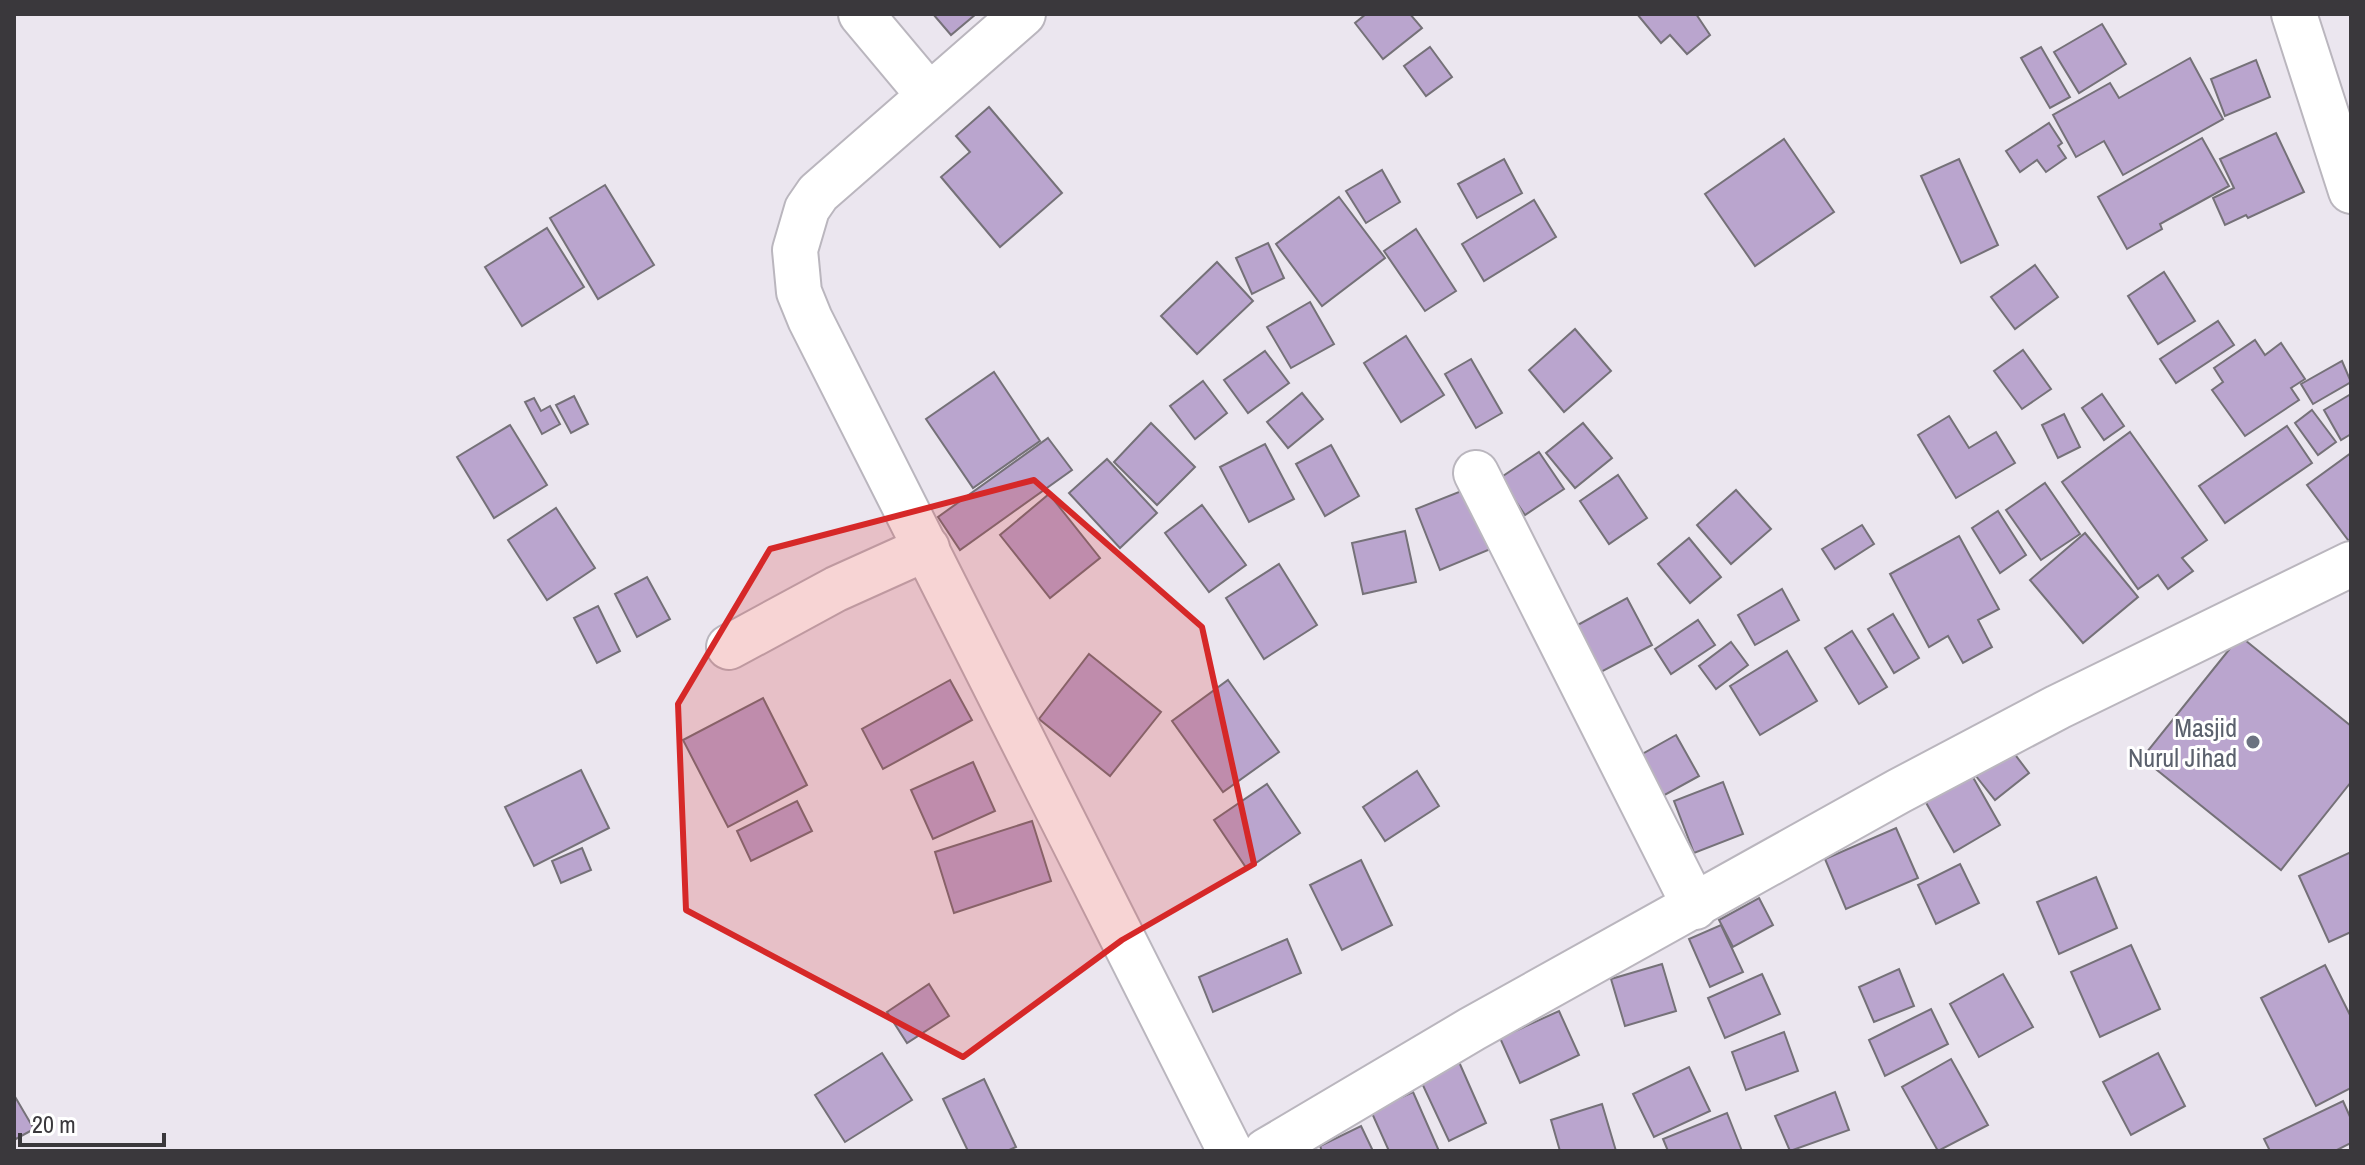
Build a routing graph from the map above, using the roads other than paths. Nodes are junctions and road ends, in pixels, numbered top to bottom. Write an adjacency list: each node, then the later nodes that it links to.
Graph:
1 (861, 14): 4 (street)
2 (1023, 14): 4 (street)
3 (2294, 14): 5 (street)
4 (928, 94): 7 (street)
5 (2351, 191)
6 (1476, 473): 10 (street)
7 (927, 548): 9 (street); 11 (street)
8 (2351, 564): 10 (street)
9 (729, 647)
10 (1695, 907): 12 (street)
11 (1230, 1151)
12 (1266, 1151)

